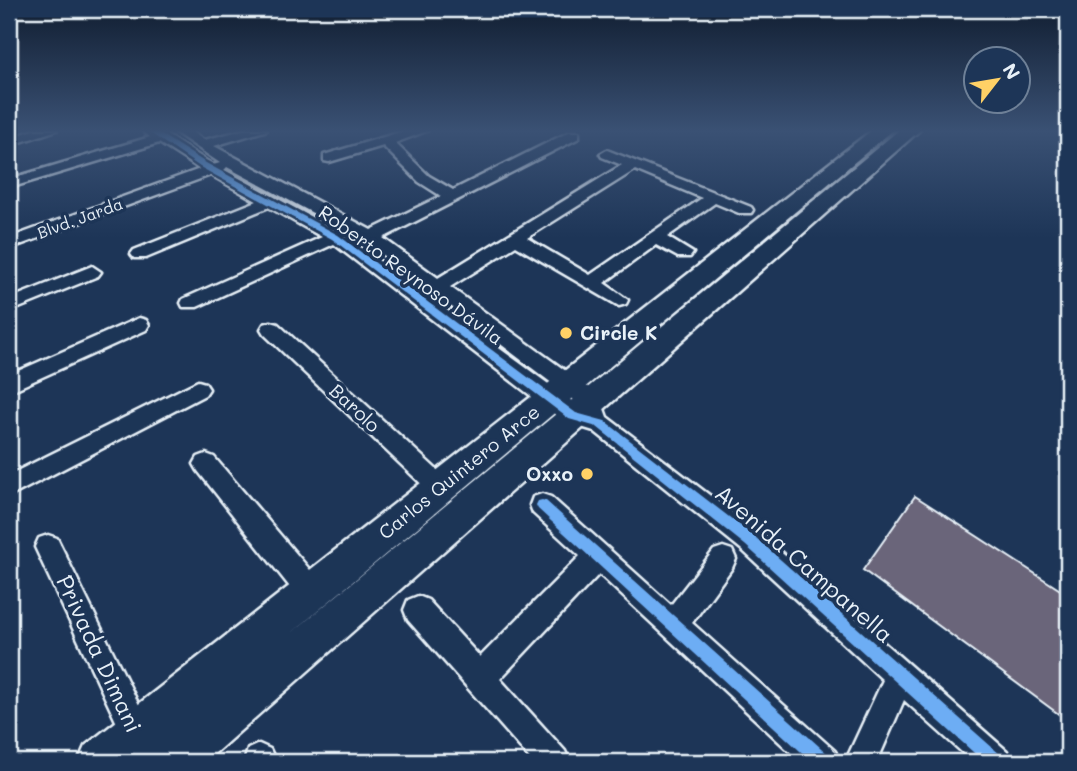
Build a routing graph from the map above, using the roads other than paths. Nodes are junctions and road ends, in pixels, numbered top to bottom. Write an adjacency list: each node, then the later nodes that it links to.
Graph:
1 (62, 166): 12 (street)
2 (211, 166): 19 (street, Blvd. Jarda)
3 (212, 166): 23 (street, Blvd. Jarda)
4 (220, 166): 15 (street, Roberto Reynoso Dávila)
5 (222, 166): 18 (street, Roberto Reynoso Dávila)
6 (410, 166): 13 (street)
7 (516, 166): 13 (street)
8 (630, 166): 21 (street)
9 (634, 166): 14 (street)
10 (846, 166): 17 (main road, Carlos Quintero Arce)
11 (863, 166): 17 (main road, Carlos Quintero Arce)
12 (9, 184)
13 (455, 197): 18 (street)
14 (712, 198): 16 (street); 22 (street)
15 (270, 201): 20 (street, Roberto Reynoso Dávila); 25 (street)
16 (745, 210)
17 (782, 226): 36 (main road, Carlos Quintero Arce)
18 (377, 234): 28 (street, Roberto Reynoso Dávila)
19 (9, 235)
20 (335, 237): 30 (street); 36 (street, Roberto Reynoso Dávila)
21 (515, 238): 27 (street); 28 (street)
22 (656, 238): 24 (street); 27 (street)
23 (9, 244)
24 (684, 253)
25 (140, 254)
26 (92, 272): 31 (street)
27 (592, 283): 29 (street)
28 (437, 287): 36 (street, Roberto Reynoso Dávila)
29 (619, 300)
30 (190, 303)
31 (9, 306)
32 (139, 325): 34 (street)
33 (271, 329): 39 (street, Barolo)
34 (9, 384)
35 (198, 388): 38 (street)
36 (576, 405): 39 (main road, Carlos Quintero Arce); 47 (street, Avenida Campanella); 51 (main road, Carlos Quintero Arce)
37 (206, 464): 44 (street)
38 (10, 483)
39 (440, 487): 44 (main road, Carlos Quintero Arce)
40 (542, 505): 42 (street)
41 (48, 547): 49 (street, Privada Dimani)
42 (598, 556): 46 (street); 48 (street)
43 (723, 559): 46 (street)
44 (310, 592): 49 (main road, Carlos Quintero Arce)
45 (418, 610): 48 (street)
46 (673, 625): 53 (street)
47 (901, 675): 54 (street); 55 (street, Avenida Campanella)
48 (479, 679): 52 (street)
49 (144, 748): 50 (main road, Carlos Quintero Arce)
50 (101, 762)
51 (171, 762)
52 (554, 762)
53 (824, 762)
54 (861, 762)
55 (996, 762)

